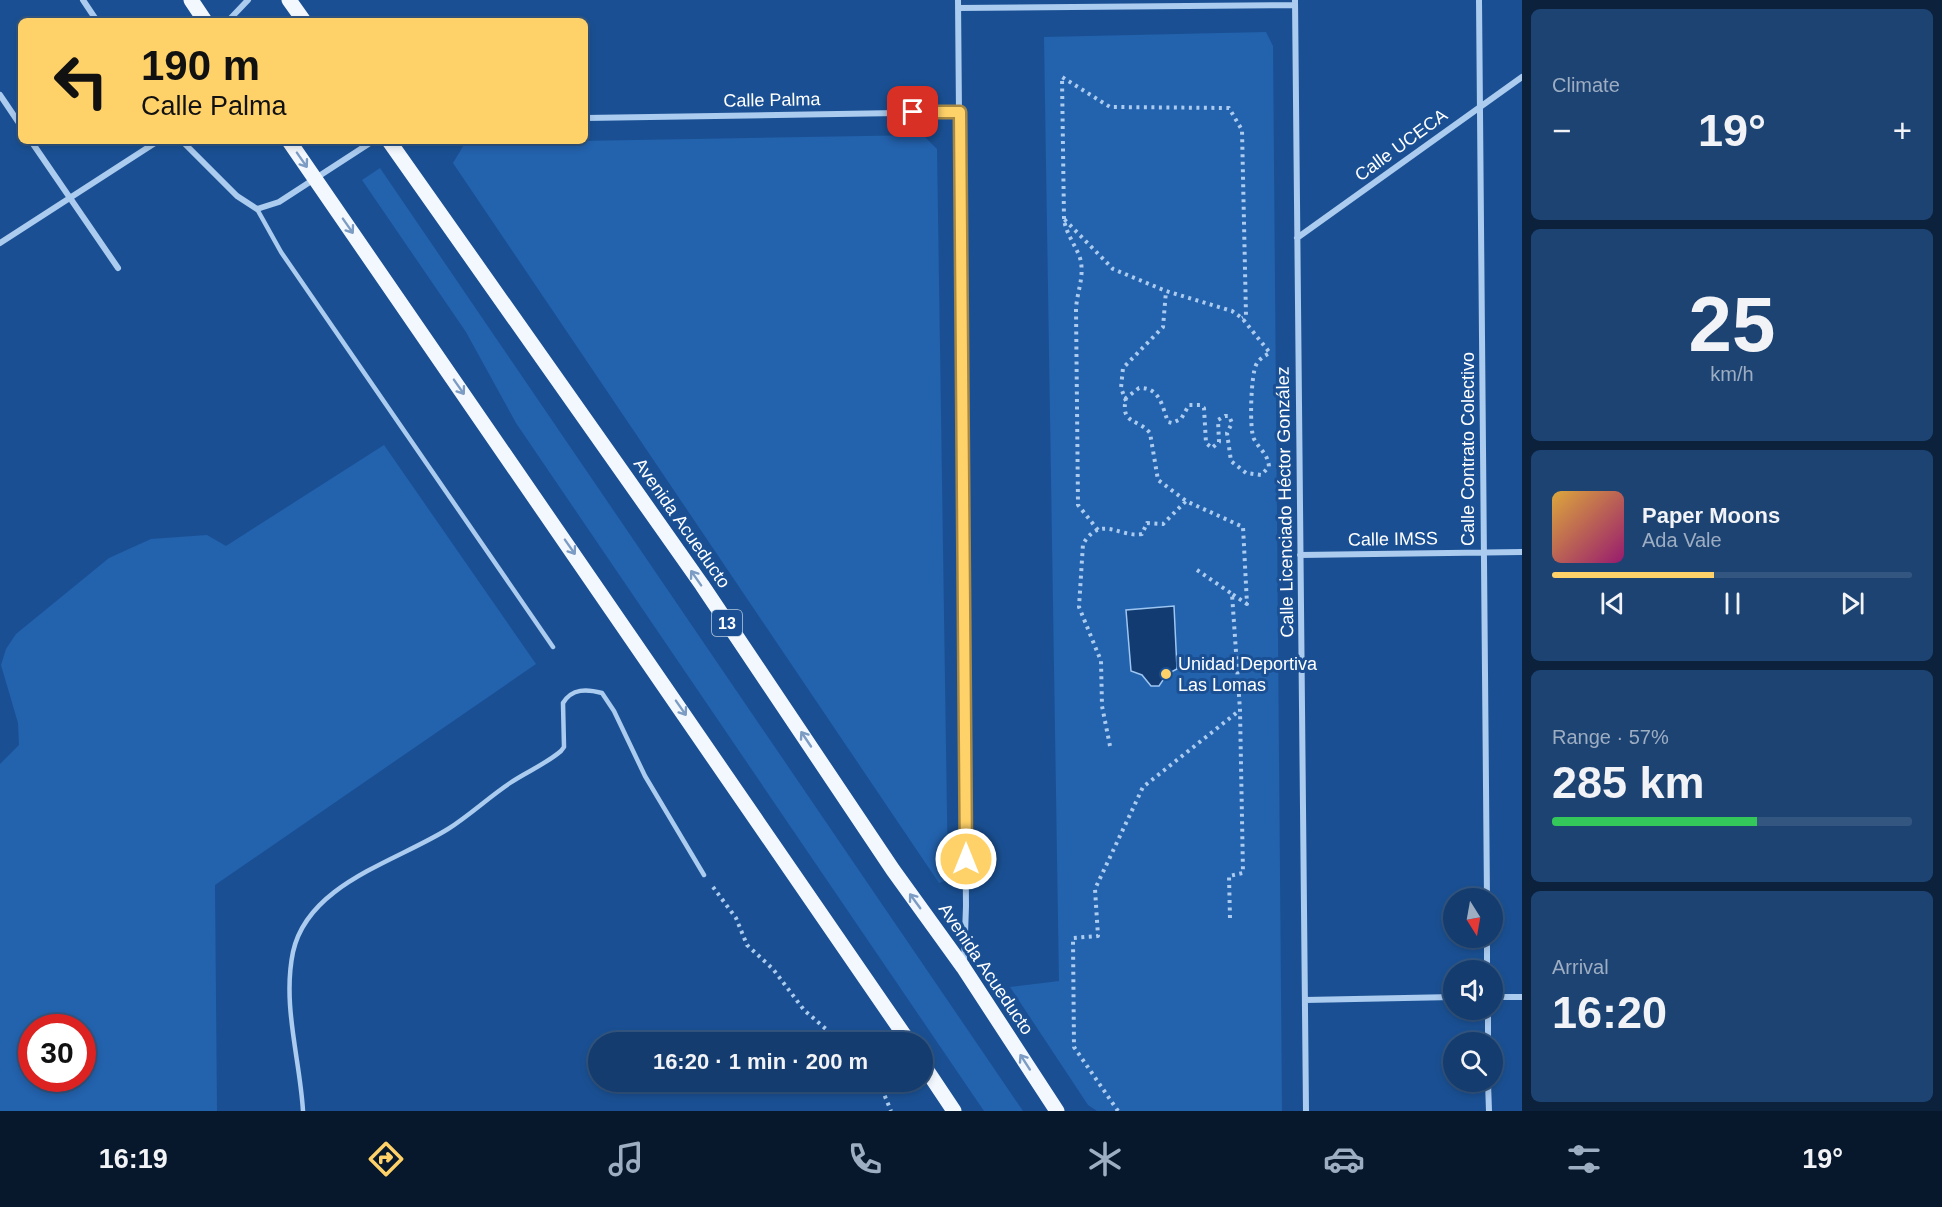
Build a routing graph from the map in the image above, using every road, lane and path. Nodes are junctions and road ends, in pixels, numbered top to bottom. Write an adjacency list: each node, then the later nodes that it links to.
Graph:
1 (83, 0): 10 (street)
2 (191, 0): 11 (main road)
3 (248, 0): 12 (street)
4 (289, 0): 13 (main road)
5 (958, 0): 9 (street)
6 (1479, 0): 16 (street, Calle Contrato Colectivo)
7 (1295, 2): 8 (street); 30 (street, Calle Licenciado Héctor González)
8 (1126, 3): 9 (street)
9 (958, 8): 17 (street)
10 (95, 18)
11 (204, 18)
12 (231, 18)
13 (302, 18)
14 (1522, 76): 16 (street, Calle UCECA)
15 (0, 95): 19 (street)
16 (1480, 107): 30 (street, Calle UCECA); 38 (street, Calle Contrato Colectivo)
17 (960, 112): 18 (street, Calle Palma); 49 (street)
18 (588, 118)
19 (18, 122)
20 (33, 144): 27 (street)
21 (153, 144): 27 (street)
22 (185, 144): 28 (street)
23 (291, 144): 26 (main road, one-way to 26)
24 (368, 144): 26 (street)
25 (391, 144): 49 (main road, Avenida Acueducto / 13, one-way to 25)
26 (315, 178): 28 (street); 55 (main road, one-way to 55)
27 (69, 199): 31 (street); 32 (street)
28 (257, 209): 43 (lane)
29 (1064, 219): 33 (path); 34 (path); 37 (path)
30 (1297, 238): 40 (street, Calle Licenciado Héctor González)
31 (0, 243)
32 (118, 268)
33 (1166, 291): 34 (path); 35 (path)
34 (1242, 318): 35 (path)
35 (1126, 401): 36 (path)
36 (1186, 501): 37 (path); 42 (path)
37 (1098, 530): 45 (path)
38 (1484, 552): 39 (street, Calle IMSS); 40 (street, Calle IMSS); 47 (street, Calle Contrato Colectivo)
39 (1522, 552)
40 (1300, 555): 53 (street, Calle Licenciado Héctor González)
41 (1197, 570): 42 (path)
42 (1232, 594): 44 (path)
43 (553, 647)
44 (1240, 710): 48 (path); 63 (path)
45 (1110, 746)
46 (704, 875): 54 (path); 59 (lane)
47 (1487, 888)
48 (1230, 918)
49 (963, 967): 62 (main road, Avenida Acueducto / 13, one-way to 49)
50 (1522, 996): 51 (street)
51 (1503, 997)
52 (1443, 998): 53 (street)
53 (1305, 1000): 64 (street, Calle Licenciado Héctor González)
54 (829, 1032)
55 (902, 1032)
56 (933, 1080): 61 (main road)
57 (883, 1092): 60 (path)
58 (1488, 1092): 65 (street)
59 (303, 1111)
60 (891, 1111)
61 (954, 1111)
62 (1057, 1111)
63 (1118, 1111)
64 (1306, 1111)
65 (1489, 1111)

